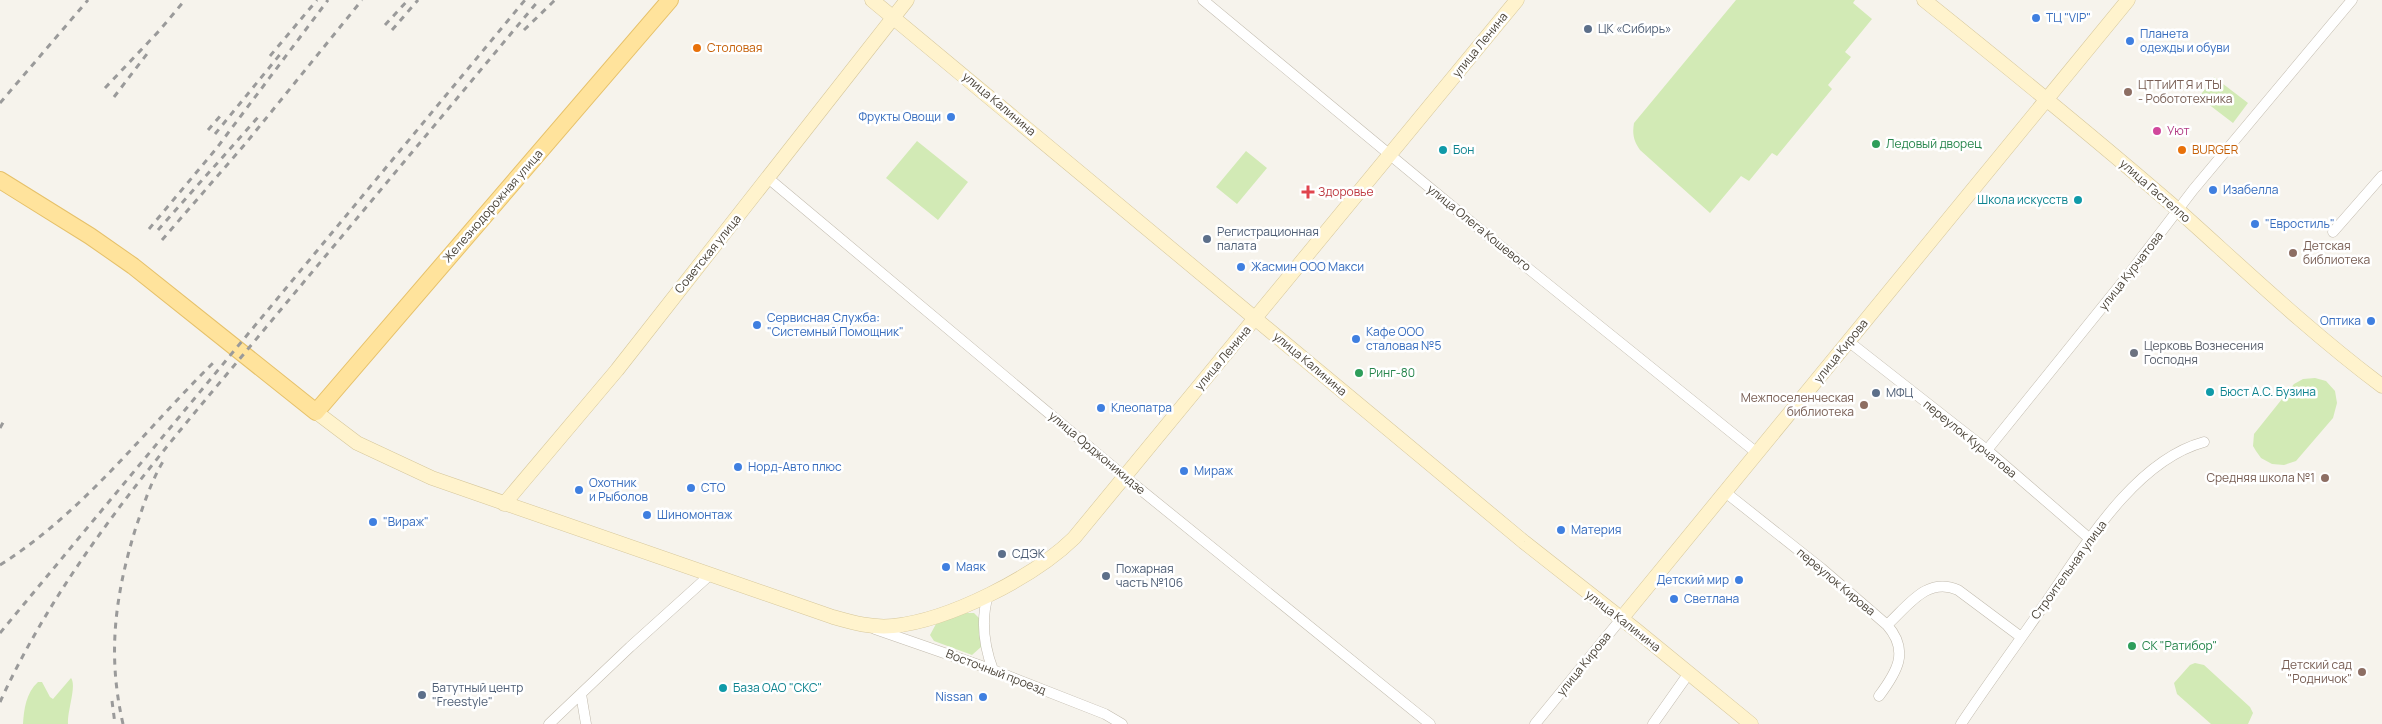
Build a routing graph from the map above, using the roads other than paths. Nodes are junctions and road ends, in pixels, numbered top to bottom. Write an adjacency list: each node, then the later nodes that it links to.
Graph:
1 (670, 0): 20 (main road, Железнодорожная улица)
2 (872, 0): 9 (street, улица Калинина)
3 (907, 0): 9 (street, Советская улица)
4 (1203, 0): 11 (street, улица Олега Кошевого)
5 (1517, 0): 11 (street, улица Ленина)
6 (1924, 0): 10 (street, улица Гастелло)
7 (2128, 0): 10 (street, улица Кирова)
8 (2352, 0): 15 (street, улица Курчатова)
9 (894, 18): 13 (street, Советская улица); 17 (street, улица Калинина)
10 (2047, 98): 15 (street, улица Гастелло); 18 (street, улица Кирова)
11 (1390, 154): 17 (street, улица Ленина); 23 (street, улица Олега Кошевого)
12 (2382, 176): 16 (street)
13 (768, 178): 24 (street, улица Орджоникидзе); 26 (street, Советская улица)
14 (0, 180): 20 (main road)
15 (2178, 210): 19 (street, улица Гастелло); 22 (street, улица Курчатова)
16 (2333, 232)
17 (1256, 319): 24 (street, улица Ленина); 30 (street, улица Калинина)
18 (1848, 341): 22 (street, переулок Курчатова); 23 (street, улица Кирова)
19 (2382, 386)
20 (316, 412): 26 (street, улица Ленина)
21 (2204, 442): 27 (street, Строительная улица)
22 (1987, 450): 27 (street, переулок Курчатова)
23 (1757, 453): 25 (street, улица Кирова)
24 (1125, 477): 29 (street, улица Ленина); 41 (street, улица Орджоникидзе)
25 (1724, 492): 30 (street, улица Кирова); 31 (street, переулок Кирова)
26 (504, 504): 28 (street, улица Ленина)
27 (2090, 539): 33 (street, Строительная улица)
28 (711, 574): 32 (street, улица Ленина); 36 (street)
29 (988, 595): 32 (street, улица Ленина); 34 (street)
30 (1620, 619): 35 (street, улица Калинина); 42 (street, улица Кирова)
31 (1887, 625): 33 (street, переулок Кирова); 37 (street)
32 (867, 627): 34 (street, Восточный проезд)
33 (2021, 637): 45 (street, Строительная улица)
34 (993, 670): 40 (street, Восточный проезд)
35 (1689, 673): 43 (street); 44 (street, улица Калинина)
36 (581, 694): 38 (street); 39 (street)
37 (1879, 696)
38 (549, 724)
39 (586, 724)
40 (1122, 724)
41 (1430, 724)
42 (1535, 724)
43 (1653, 724)
44 (1751, 724)
45 (1961, 724)

